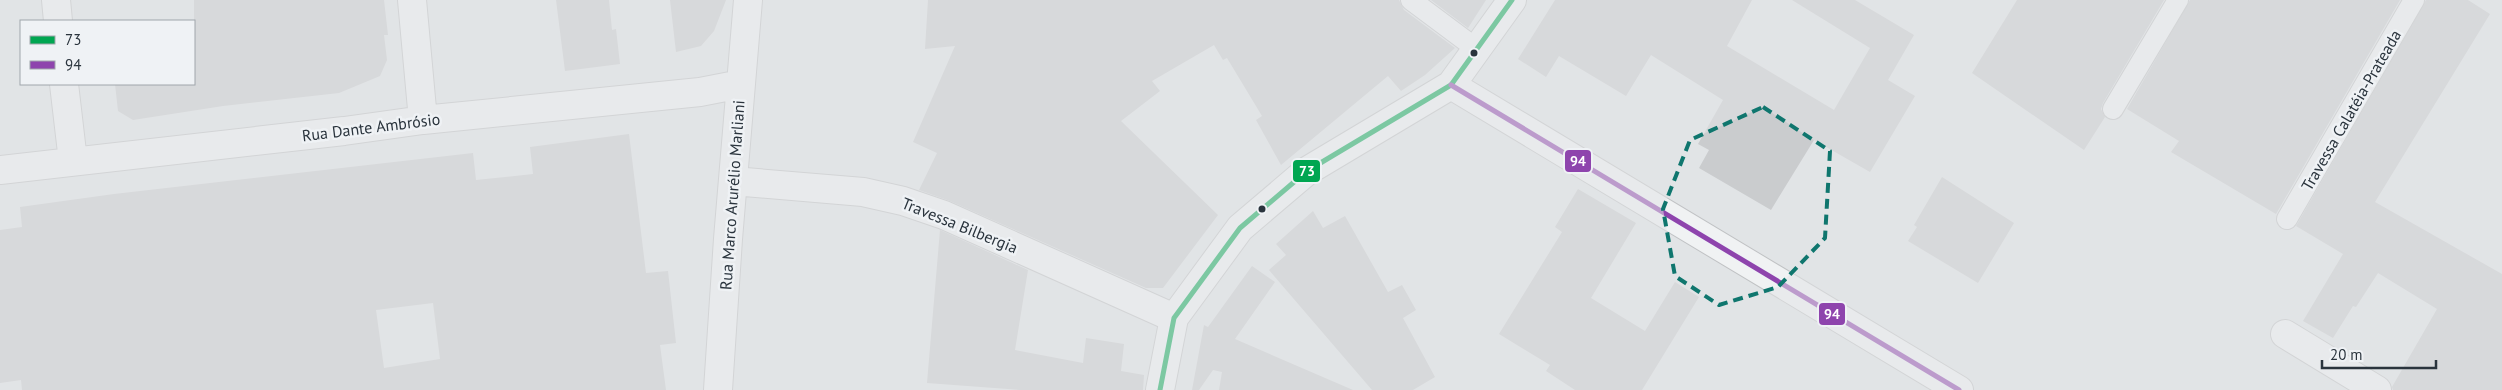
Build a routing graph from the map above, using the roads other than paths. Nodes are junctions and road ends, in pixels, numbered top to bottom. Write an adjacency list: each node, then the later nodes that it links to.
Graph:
1 (56, 0): 8 (street)
2 (412, 0): 14 (street)
3 (748, 0): 10 (street, Rua Marco Arurélio Marliani)
4 (1411, 0): 9 (lane)
5 (1512, 0): 9 (street)
6 (2178, 0): 13 (lane)
7 (2414, 0): 18 (lane, Travessa Calatéia-Prateada)
8 (58, 20)
9 (1478, 50): 12 (street)
10 (741, 84): 14 (street, Rua Dante Ambrósio); 17 (street, Rua Marco Arurélio Marliani)
11 (64, 85): 15 (street)
12 (1451, 85): 19 (street); 23 (street)
13 (2113, 109)
14 (423, 120): 15 (street, Rua Dante Ambrósio)
15 (72, 161): 16 (street, Rua Dante Ambrósio)
16 (0, 170)
17 (733, 181): 19 (street, Travessa Bilbergia); 21 (street, Rua Marco Arurélio Marliani)
18 (2287, 219)
19 (1174, 318): 22 (street)
20 (2285, 334): 24 (street)
21 (718, 390)
22 (1160, 390)
23 (1959, 390)
24 (2377, 390)

